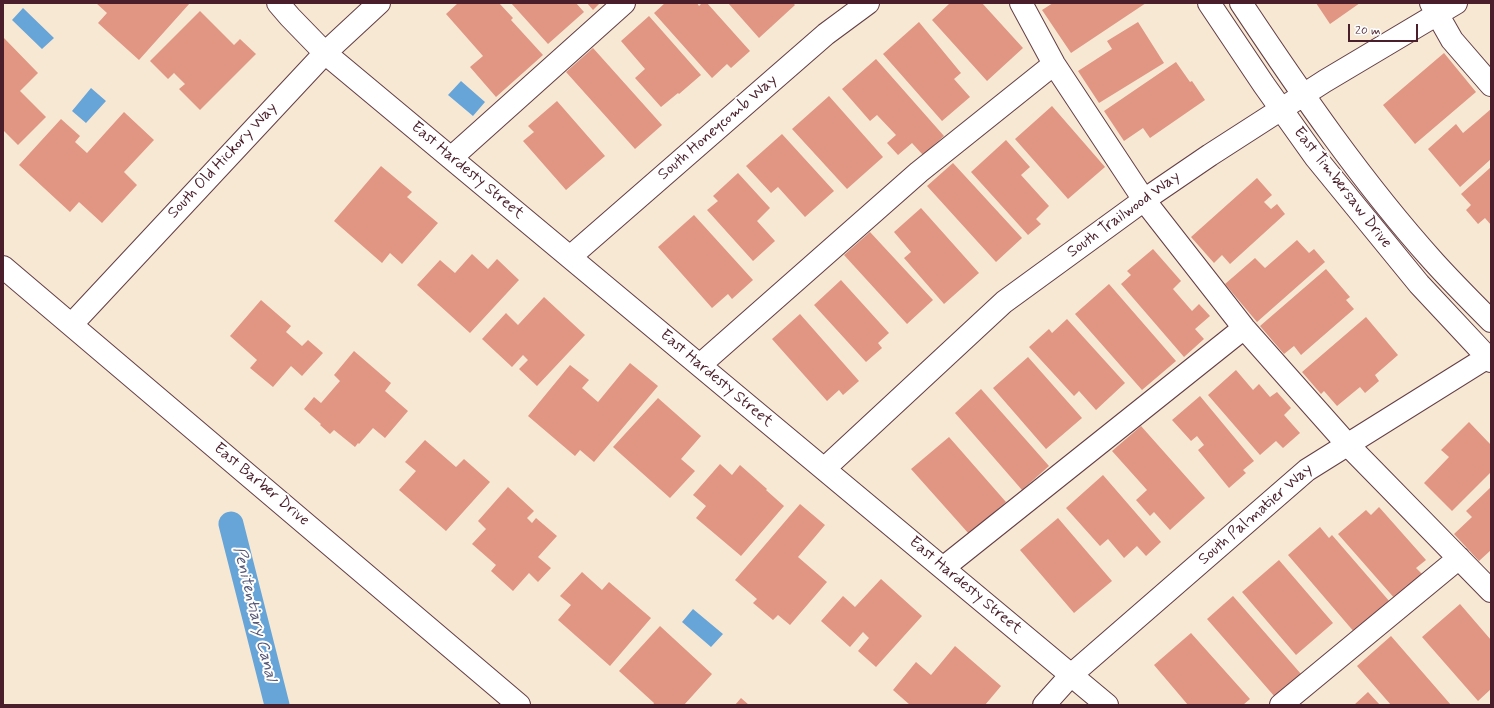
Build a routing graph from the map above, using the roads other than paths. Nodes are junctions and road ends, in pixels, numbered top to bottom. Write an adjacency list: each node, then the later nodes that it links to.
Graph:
1 (278, 3): 9 (street, East Hardesty Street)
2 (379, 3): 9 (street, South Old Hickory Way)
3 (624, 3): 14 (street)
4 (868, 3): 16 (street, South Honeycomb Way)
5 (1022, 3): 10 (street)
6 (1209, 3): 13 (street, East Timbersaw Drive)
7 (1241, 3): 12 (street, East Timbersaw Drive)
8 (1442, 6): 11 (street); 12 (street, South Trailwood Way)
9 (325, 53): 14 (street, East Hardesty Street); 19 (street, South Old Hickory Way)
10 (1054, 64): 15 (street); 22 (street)
11 (1491, 85)
12 (1303, 95): 13 (street, South Trailwood Way); 18 (street, East Timbersaw Drive)
13 (1281, 109): 15 (street, South Trailwood Way); 21 (street, East Timbersaw Drive)
14 (451, 158): 16 (street, East Hardesty Street)
15 (1144, 200): 20 (street); 24 (street, South Trailwood Way)
16 (570, 257): 22 (street, East Hardesty Street)
17 (3, 267): 19 (street, East Barber Drive)
18 (1491, 321)
19 (72, 324): 29 (street, East Barber Drive)
20 (1244, 328): 23 (street); 26 (street)
21 (1490, 358): 23 (street, South Palmatier Way)
22 (700, 365): 24 (street, East Hardesty Street)
23 (1348, 444): 25 (street); 28 (street, South Palmatier Way)
24 (824, 469): 26 (street, East Hardesty Street)
25 (1459, 558): 27 (street); 32 (street)
26 (943, 568): 28 (street, East Hardesty Street)
27 (1491, 591)
28 (1071, 675): 30 (street, South Palmatier Way); 31 (street, East Hardesty Street)
29 (518, 705)
30 (1044, 705)
31 (1107, 705)
32 (1281, 705)

